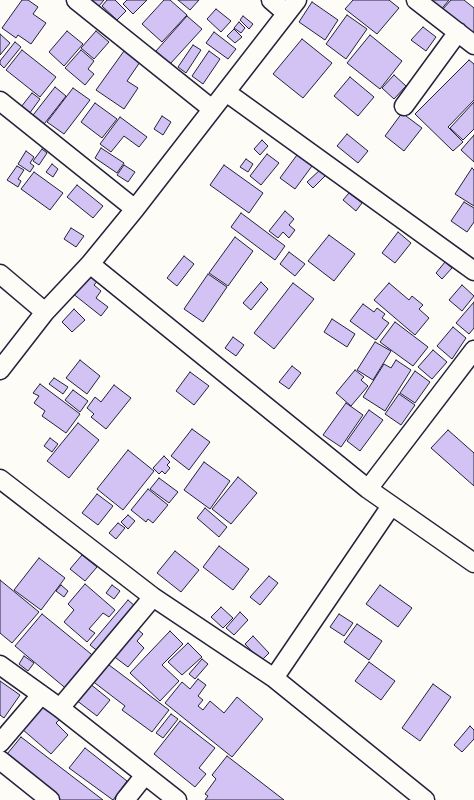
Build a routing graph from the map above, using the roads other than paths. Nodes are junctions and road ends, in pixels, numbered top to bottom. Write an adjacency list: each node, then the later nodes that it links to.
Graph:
1 (76, 0): 10 (street)
2 (271, 0): 4 (street)
3 (416, 0): 5 (street)
4 (292, 6): 7 (street)
5 (458, 32): 6 (street); 9 (street)
6 (474, 45)
7 (226, 92): 10 (street); 13 (street)
8 (0, 101): 11 (street)
9 (404, 106)
10 (212, 109): 11 (street)
11 (135, 209): 12 (street)
12 (90, 264): 15 (street); 19 (street)
13 (474, 271)
14 (0, 274): 15 (street)
15 (45, 312): 17 (street)
16 (474, 350): 19 (street)
17 (0, 370)
18 (0, 479): 22 (street)
19 (368, 488): 20 (street)
20 (390, 506): 21 (street); 24 (street)
21 (474, 563)
22 (153, 597): 24 (street); 26 (street)
23 (0, 665): 25 (street)
24 (274, 678): 33 (street)
25 (41, 695): 26 (street); 27 (street)
26 (60, 708): 29 (street)
27 (0, 743)
28 (0, 760): 30 (street)
29 (145, 776): 31 (street); 32 (street)
30 (50, 800)
31 (125, 800)
32 (177, 800)
33 (425, 800)

